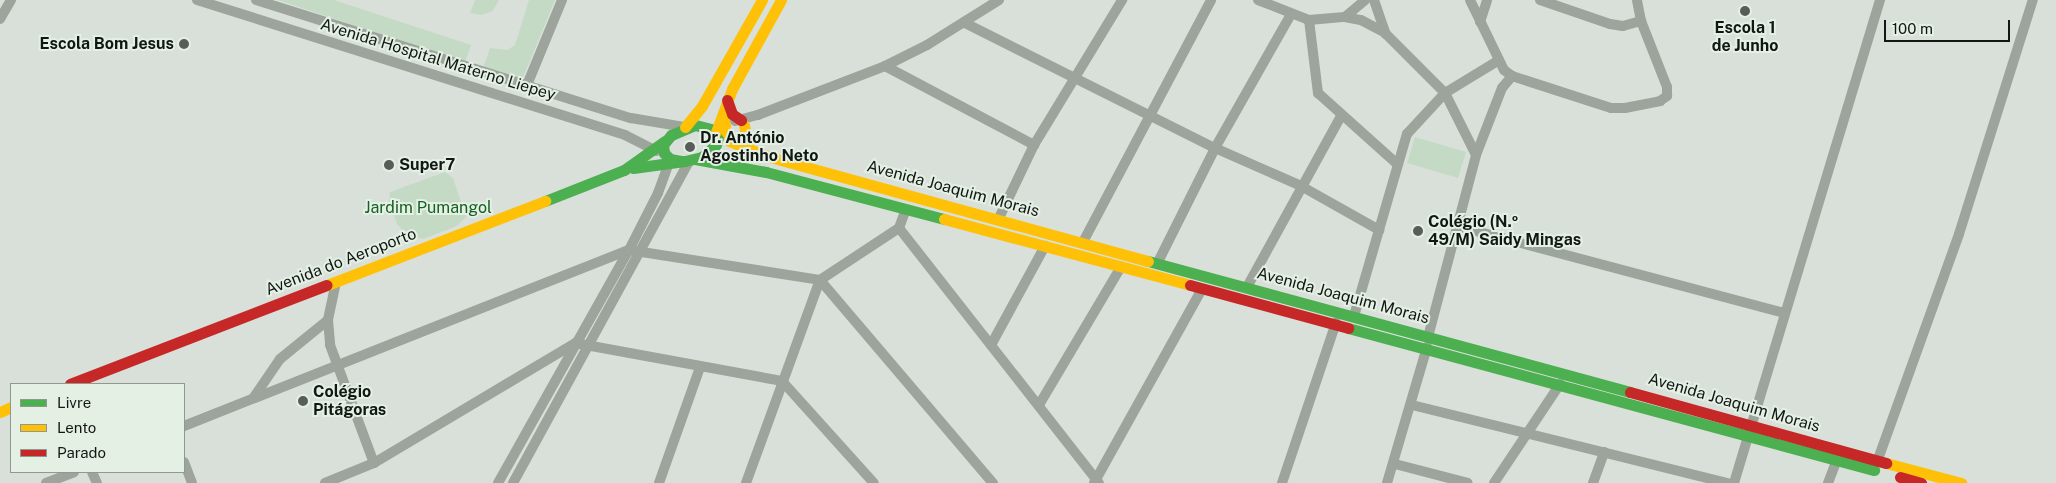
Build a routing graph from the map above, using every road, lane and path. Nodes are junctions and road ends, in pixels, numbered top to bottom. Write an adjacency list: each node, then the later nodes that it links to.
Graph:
1 (11, 0): 21 (street)
2 (197, 0): 32 (street, Avenida Hospital Materno Liepey)
3 (256, 0): 29 (street, Avenida Hospital Materno Liepey)
4 (562, 0): 33 (street)
5 (762, 0): 39 (street)
6 (781, 0): 35 (street)
7 (999, 0): 25 (street)
8 (1122, 0): 31 (street)
9 (1211, 0): 36 (street)
10 (1258, 0): 19 (street)
11 (1365, 0): 20 (street)
12 (1374, 0): 26 (street)
13 (1470, 0): 24 (street)
14 (1488, 0): 24 (street)
15 (1540, 0): 23 (street)
16 (1637, 0): 23 (street)
17 (1880, 0): 66 (street)
18 (2033, 0): 87 (street)
19 (1291, 14): 22 (street); 44 (street)
20 (1345, 17): 22 (street); 26 (street)
21 (0, 19)
22 (1309, 20): 37 (street)
23 (1641, 20): 30 (street)
24 (1480, 22): 27 (street)
25 (965, 23): 28 (street); 31 (street)
26 (1386, 34): 34 (street)
27 (1499, 60): 30 (street); 34 (street)
28 (885, 66): 38 (street); 42 (street)
29 (471, 68): 32 (street); 33 (street, Avenida Hospital Materno Liepey)
30 (1512, 76): 46 (street)
31 (1073, 77): 36 (street); 42 (street)
32 (466, 84): 45 (street, Avenida Hospital Materno Liepey)
33 (527, 85): 39 (street, Avenida Hospital Materno Liepey)
34 (1445, 93): 46 (street); 48 (street)
35 (725, 105): 38 (street); 40 (street)
36 (1150, 116): 44 (street); 56 (street)
37 (1341, 116): 48 (street); 50 (street)
38 (742, 123): 40 (street); 43 (street)
39 (685, 127): 40 (street, Avenida Joaquim Morais); 41 (street)
40 (720, 129): 43 (street, Avenida Joaquim Morais); 47 (street)
41 (664, 141): 45 (street); 47 (street)
42 (1034, 145): 52 (street)
43 (744, 148): 52 (street, Avenida Joaquim Morais)
44 (1215, 148): 50 (street); 60 (street)
45 (655, 150): 47 (street, Avenida Hospital Materno Liepey); 49 (street)
46 (1476, 154): 53 (street)
47 (679, 160): 49 (street); 51 (street, Avenida Joaquim Morais); 58 (street); 59 (street)
48 (1397, 164): 55 (street)
49 (624, 170): 63 (street, Avenida do Aeroporto)
50 (1301, 186): 55 (street); 64 (street)
51 (906, 209): 54 (street); 57 (street, Avenida Joaquim Morais)
52 (999, 218): 56 (street, Avenida Joaquim Morais)
53 (1457, 226): 66 (street); 70 (street)
54 (899, 228): 62 (street); 72 (street)
55 (1380, 230): 67 (street)
56 (1083, 242): 60 (street, Avenida Joaquim Morais)
57 (1045, 246): 61 (street, Avenida Joaquim Morais); 72 (street)
58 (629, 250): 59 (street); 71 (street); 74 (street)
59 (640, 252): 62 (street); 73 (street)
60 (1158, 262): 64 (street, Avenida Joaquim Morais)
61 (1121, 267): 65 (street, Avenida Joaquim Morais); 80 (street)
62 (820, 280): 76 (street); 101 (street)
63 (336, 282): 68 (street); 77 (street, Avenida do Aeroporto)
64 (1247, 287): 67 (street, Avenida Joaquim Morais)
65 (1202, 288): 69 (street, Avenida Joaquim Morais); 92 (street)
66 (1784, 313): 83 (street)
67 (1354, 316): 70 (street, Avenida Joaquim Morais)
68 (328, 320): 74 (street); 79 (street)
69 (1336, 323): 70 (street, Avenida Joaquim Morais); 102 (street)
70 (1427, 342): 78 (street, Avenida Joaquim Morais); 81 (street); 83 (street, Avenida Joaquim Morais)
71 (575, 343): 73 (street); 88 (street); 96 (street)
72 (991, 344): 80 (street)
73 (589, 346): 75 (street); 97 (street)
74 (335, 364): 79 (street); 88 (street)
75 (700, 368): 76 (street); 98 (street)
76 (782, 381): 99 (street); 100 (street)
77 (73, 383)
78 (1560, 384): 83 (street, Avenida Joaquim Morais); 84 (street)
79 (254, 397): 82 (street)
80 (1039, 405): 92 (street)
81 (1412, 405): 84 (street); 89 (street)
82 (185, 426)
83 (1749, 428): 86 (street, Avenida Joaquim Morais); 87 (street, Avenida Joaquim Morais); 108 (street)
84 (1526, 433): 85 (street); 105 (street)
85 (1604, 452): 106 (street); 107 (street)
86 (1837, 460): 109 (street); 110 (street, Avenida Joaquim Morais)
87 (1877, 462): 111 (street, Avenida Joaquim Morais)
88 (374, 463): 95 (street)
89 (1394, 464): 103 (street); 104 (street)
90 (185, 465): 94 (street)
91 (71, 473): 93 (street)
92 (1096, 481)
93 (46, 483)
94 (192, 483)
95 (325, 483)
96 (498, 483)
97 (513, 483)
98 (659, 483)
99 (746, 483)
100 (874, 483)
101 (993, 483)
102 (1282, 483)
103 (1387, 483)
104 (1468, 483)
105 (1494, 483)
106 (1593, 483)
107 (1728, 483)
108 (1734, 483)
109 (1828, 483)
110 (1921, 483)
111 (1961, 483)

